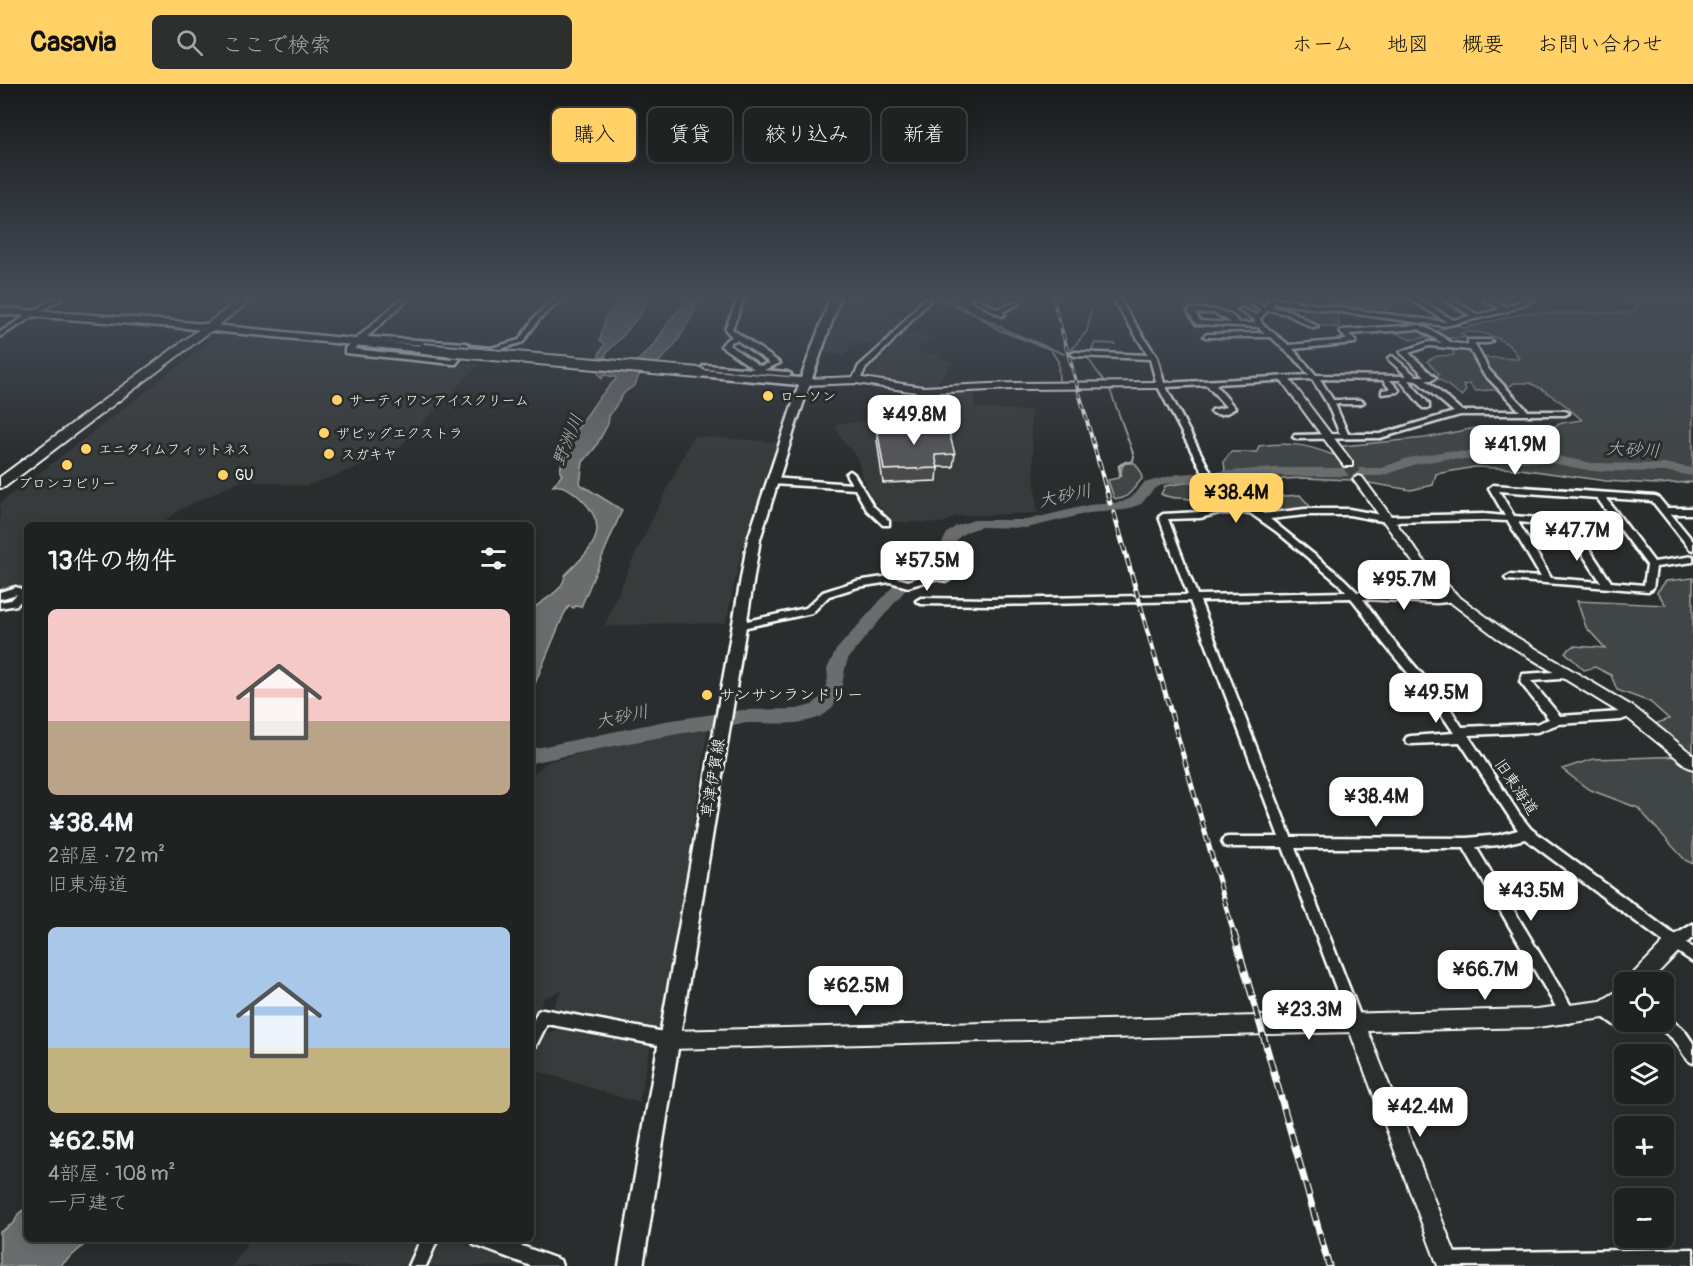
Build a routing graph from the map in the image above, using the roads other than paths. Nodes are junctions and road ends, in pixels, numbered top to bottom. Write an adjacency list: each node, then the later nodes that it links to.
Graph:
1 (181, 354): 44 (highway)
2 (378, 354): 3 (street)
3 (460, 354)
4 (492, 354): 16 (main road, bridge)
5 (735, 354): 16 (street)
6 (763, 354): 16 (street)
7 (815, 354): 24 (main road, 草津伊賀線)
8 (876, 354): 23 (street)
9 (1079, 354): 15 (street)
10 (1151, 354): 15 (street)
11 (1295, 354): 18 (street)
12 (1398, 354): 22 (street)
13 (1406, 354): 22 (street)
14 (1476, 354): 34 (street)
15 (1153, 357): 26 (street)
16 (757, 373): 17 (street); 24 (main road)
17 (787, 374)
18 (1313, 377): 19 (street); 20 (street); 28 (street)
19 (1284, 378): 25 (street); 36 (street)
20 (1385, 378): 21 (street); 27 (street)
21 (1403, 379): 22 (street); 30 (street)
22 (1418, 379): 33 (street)
23 (856, 380): 24 (street); 26 (street)
24 (805, 382): 42 (main road, 草津伊賀線)
25 (1209, 382): 26 (street); 31 (street)
26 (1161, 385): 39 (street)
27 (1385, 392)
28 (1332, 402): 29 (street); 37 (street)
29 (1360, 402)
30 (1426, 406)
31 (1215, 412)
32 (1565, 412): 34 (street)
33 (1460, 413): 34 (street); 37 (street)
34 (1527, 413)
35 (1297, 437): 36 (street)
36 (1328, 437): 37 (street); 38 (street)
37 (1346, 437)
38 (1348, 464)
39 (1206, 471)
40 (850, 474): 45 (street)
41 (1358, 479): 51 (street)
42 (772, 481): 45 (street); 69 (main road, 草津伊賀線)
43 (1214, 482): 47 (street, 旧東海道)
44 (0, 484)
45 (857, 487): 53 (street)
46 (1599, 495): 48 (street); 52 (street); 55 (street)
47 (1252, 510): 50 (street, 旧東海道); 65 (street)
48 (1665, 511): 49 (street); 56 (street)
49 (1693, 511)
50 (1263, 517): 51 (street); 63 (street, 旧東海道)
51 (1387, 519): 52 (street); 66 (street)
52 (1512, 519): 54 (street); 61 (street)
53 (886, 523)
54 (1567, 523): 55 (street); 62 (street)
55 (1623, 527): 58 (street)
56 (1693, 547)
57 (1693, 559): 58 (street)
58 (1652, 565): 62 (street)
59 (947, 578): 69 (street)
60 (1510, 578): 61 (street)
61 (1548, 581): 62 (street)
62 (1609, 586)
63 (1354, 595): 65 (street); 66 (street); 73 (street, 旧東海道)
64 (0, 596): 68 (street)
65 (1194, 597): 67 (street); 78 (street)
66 (1454, 599): 70 (street)
67 (921, 601)
68 (0, 605)
69 (738, 626): 91 (main road, 草津伊賀線)
70 (1562, 671): 71 (street); 72 (street)
71 (1630, 712): 72 (street); 75 (street)
72 (1557, 720): 73 (street)
73 (1461, 734): 74 (street); 76 (street, 旧東海道)
74 (1412, 740)
75 (1693, 763)
76 (1527, 833): 79 (street); 81 (street, 旧東海道)
77 (1228, 842): 78 (street)
78 (1287, 842): 79 (street); 88 (street)
79 (1467, 843): 86 (street)
80 (1693, 930): 81 (street)
81 (1675, 943): 82 (street, 旧東海道); 83 (street)
82 (1693, 956)
83 (1647, 972)
84 (1614, 1003): 85 (street)
85 (1604, 1010): 86 (street); 87 (street)
86 (1569, 1016): 88 (street)
87 (1614, 1018)
88 (1356, 1023): 91 (street); 96 (street)
89 (1674, 1031): 92 (street)
90 (534, 1035): 91 (street)
91 (669, 1040): 99 (main road, 草津伊賀線)
92 (1693, 1056)
93 (429, 1242): 97 (street)
94 (488, 1242): 98 (street)
95 (1693, 1257): 96 (street)
96 (1448, 1263)
97 (417, 1266)
98 (554, 1266)
99 (632, 1266)

